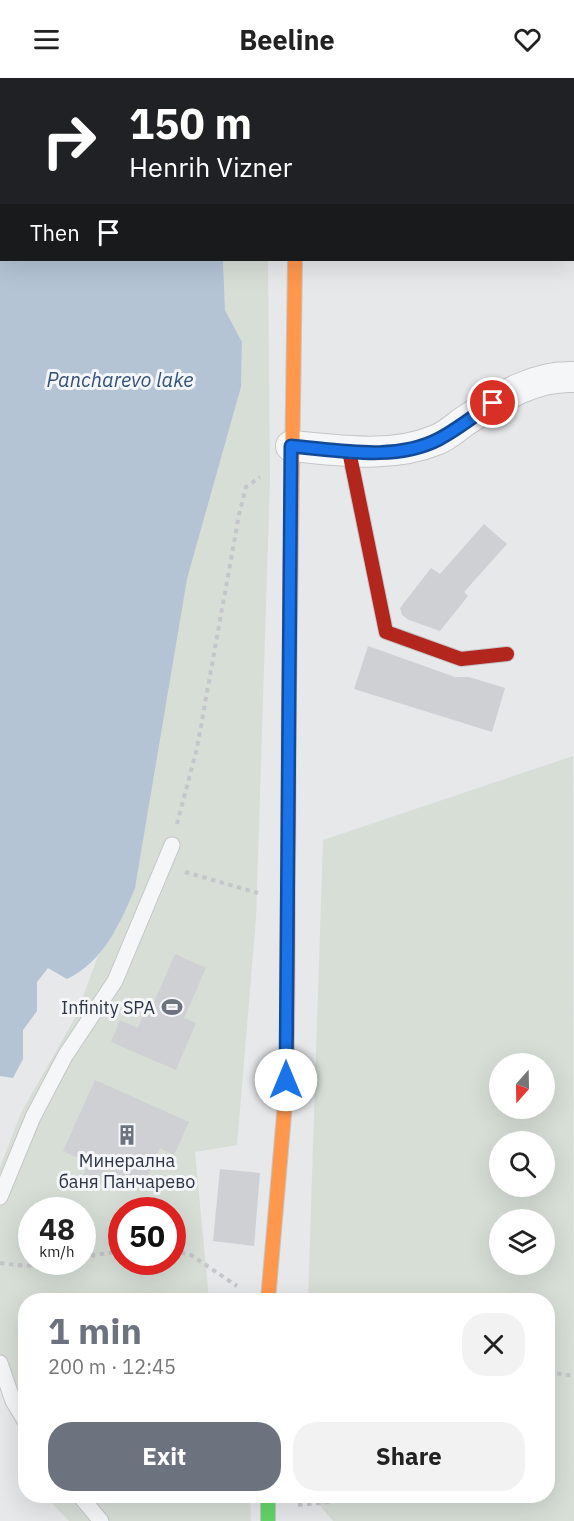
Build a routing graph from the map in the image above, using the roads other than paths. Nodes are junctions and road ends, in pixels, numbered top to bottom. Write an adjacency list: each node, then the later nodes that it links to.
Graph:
1 (295, 261): 3 (main road)
2 (574, 377): 4 (street)
3 (291, 446): 4 (street); 8 (main road)
4 (349, 451): 5 (main road)
5 (507, 654)
6 (172, 845): 7 (lane)
7 (0, 1197)
8 (269, 1293)
9 (0, 1363): 10 (lane)
10 (18, 1409)
11 (86, 1503): 13 (lane)
12 (268, 1503): 14 (main road)
13 (101, 1521)
14 (268, 1521)

